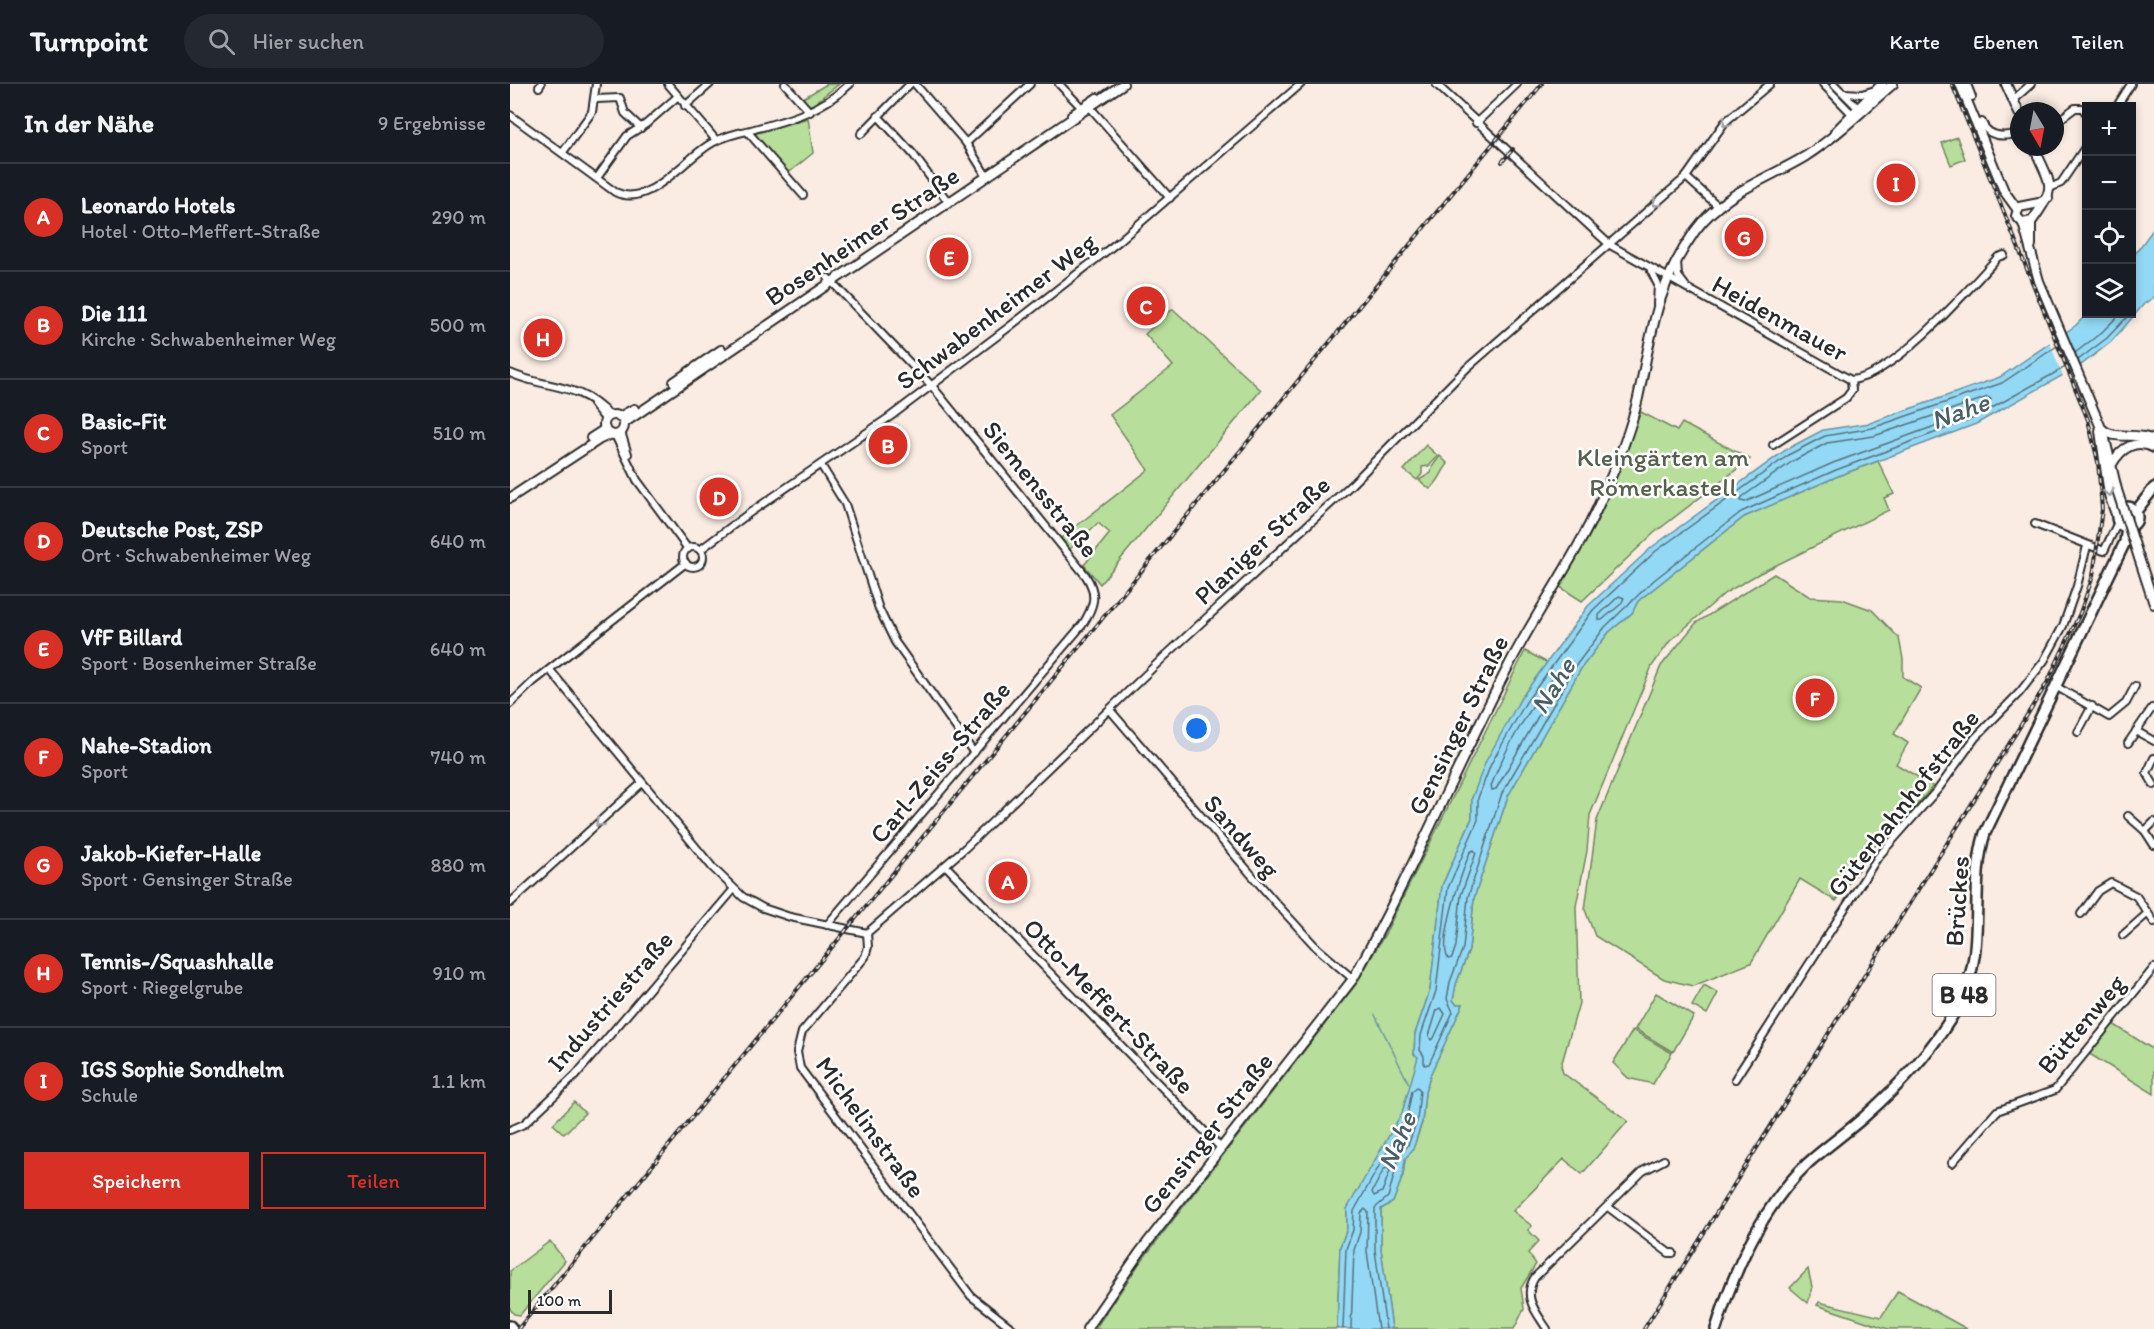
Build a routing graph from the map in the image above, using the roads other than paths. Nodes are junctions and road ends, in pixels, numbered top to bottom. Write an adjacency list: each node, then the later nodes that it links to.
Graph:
1 (596, 84): 28 (street)
2 (668, 84): 26 (street)
3 (710, 84): 31 (street)
4 (785, 84): 34 (street)
5 (850, 84): 34 (street)
6 (910, 84): 37 (street)
7 (915, 84): 46 (street)
8 (1030, 84): 46 (street)
9 (1059, 84): 32 (street)
10 (1123, 84): 32 (street, Bosenheimer Straße)
11 (1301, 84): 56 (street, Schwabenheimer Weg)
12 (1436, 84): 40 (street, Heidenmauer)
13 (1517, 84): 40 (street)
14 (1770, 84): 51 (street, Planiger Straße, one-way to 51)
15 (1823, 84): 35 (street)
16 (1834, 84): 25 (street)
17 (1882, 84): 24 (street, Gensinger Straße)
18 (1893, 84): 35 (street, Gensinger Straße)
19 (1960, 84): 58 (street)
20 (1967, 84): 27 (street)
21 (2006, 84): 29 (street)
22 (2031, 84): 29 (street)
23 (2132, 84): 30 (street)
24 (1875, 90): 25 (street); 35 (street, Gensinger Straße)
25 (1844, 93): 35 (street)
26 (677, 97): 31 (street); 41 (street)
27 (1972, 97)
28 (596, 99): 41 (street); 47 (street)
29 (2013, 100)
30 (2120, 102)
31 (685, 106): 45 (street)
32 (1086, 107): 50 (street, Bosenheimer Straße); 56 (street)
33 (2082, 108): 38 (street)
34 (810, 112): 42 (street)
35 (1857, 113): 59 (street, Gensinger Straße)
36 (510, 115): 47 (street)
37 (878, 116): 44 (street); 57 (street)
38 (2064, 116)
39 (1982, 122): 43 (street)
40 (1476, 123): 62 (street, Heidenmauer)
41 (641, 128): 52 (street)
42 (747, 131): 45 (street); 54 (street)
43 (2010, 133)
44 (861, 134)
45 (716, 140): 52 (street)
46 (966, 143): 50 (street)
47 (563, 152): 52 (street)
48 (2082, 152): 53 (street)
49 (2038, 156): 53 (street)
50 (986, 175): 57 (street, Bosenheimer Straße); 67 (street, Bosenheimer Straße)
51 (1686, 177): 59 (street); 61 (street, Planiger Straße, one-way to 61)
52 (597, 178)
53 (2050, 188): 55 (street)
54 (802, 195)
55 (2049, 197): 58 (street); 60 (street)
56 (1170, 198): 73 (street, Schwabenheimer Weg)
57 (946, 199): 67 (street, Bosenheimer Straße)
58 (2023, 206): 60 (street); 60 (street)
59 (1719, 207): 65 (street, Gensinger Straße)
60 (2029, 221): 75 (street)
61 (1626, 229): 62 (street, Planiger Straße); 63 (street)
62 (1610, 245): 63 (street, Heidenmauer); 100 (street, Planiger Straße)
63 (1622, 252): 66 (street, Heidenmauer)
64 (2004, 255): 72 (street, Heidenmauer)
65 (1677, 262): 68 (street, Gensinger Straße); 69 (street, Heidenmauer)
66 (1649, 268): 68 (street, Heidenmauer); 70 (street)
67 (830, 279): 73 (street, Siemensstraße); 74 (street, Bosenheimer Straße)
68 (1669, 279): 69 (street, Heidenmauer); 70 (street, Gensinger Straße)
69 (1689, 290): 72 (street, Heidenmauer)
70 (1656, 306): 123 (street, Gensinger Straße)
71 (510, 373): 76 (street)
72 (1851, 380): 78 (street, Heidenmauer)
73 (932, 386): 81 (street, Schwabenheimer Weg); 93 (street, Siemensstraße)
74 (622, 420): 76 (street); 76 (street)
75 (2100, 427): 77 (street); 80 (street); 86 (street, one-way to 86)
76 (611, 428): 83 (street); 84 (street); 89 (street)
77 (2154, 440)
78 (1773, 445)
79 (2154, 448): 80 (street)
80 (2112, 464): 92 (street, bridge)
81 (821, 465): 90 (street, Schwabenheimer Weg); 105 (street)
82 (2154, 488): 85 (main road)
83 (510, 492)
84 (510, 498)
85 (2136, 511): 86 (main road, Brückes); 86 (main road)
86 (2121, 522): 88 (street); 96 (main road, Brückes / B 48)
87 (2035, 524): 88 (street)
88 (2087, 546): 124 (street, Güterbahnhofstraße)
89 (688, 549): 90 (street); 91 (street)
90 (700, 550): 91 (street)
91 (686, 563): 94 (street)
92 (2154, 604)
93 (1083, 624): 105 (street, Carl-Zeiss-Straße)
94 (550, 670): 97 (street); 107 (street)
95 (2135, 686): 98 (street)
96 (2057, 687): 98 (street); 134 (main road, Brückes / B 48)
97 (510, 704)
98 (2092, 706): 102 (street)
99 (2152, 708): 101 (street)
100 (1110, 710): 113 (street, Planiger Straße); 123 (street, Sandweg)
101 (2136, 731): 103 (street); 104 (street)
102 (2079, 732)
103 (2154, 741)
104 (2128, 742)
105 (974, 753): 119 (street, Carl-Zeiss-Straße)
106 (2154, 758): 108 (street)
107 (642, 783): 114 (street); 115 (street, one-way to 115)
108 (2154, 785)
109 (2128, 816): 111 (street)
110 (2154, 822): 111 (street)
111 (2145, 831): 112 (street)
112 (2154, 845)
113 (946, 866): 120 (street, Planiger Straße); 126 (street, Otto-Meffert-Straße)
114 (734, 889): 119 (street); 125 (street, Industriestraße)
115 (510, 903)
116 (2148, 913): 117 (street); 118 (street); 121 (street)
117 (2081, 914)
118 (2154, 922)
119 (827, 925): 120 (street)
120 (867, 933): 131 (street, Michelinstraße)
121 (2123, 935)
122 (2154, 968): 128 (street, Büttenweg)
123 (1353, 979): 126 (street, Gensinger Straße)
124 (1736, 1079)
125 (510, 1130)
126 (1220, 1147): 132 (street, Gensinger Straße)
127 (1664, 1160): 129 (street)
128 (1952, 1164)
129 (1608, 1207): 130 (street); 133 (street)
130 (1673, 1253)
131 (1012, 1329)
132 (1087, 1329)
133 (1547, 1329)
134 (1716, 1329)

